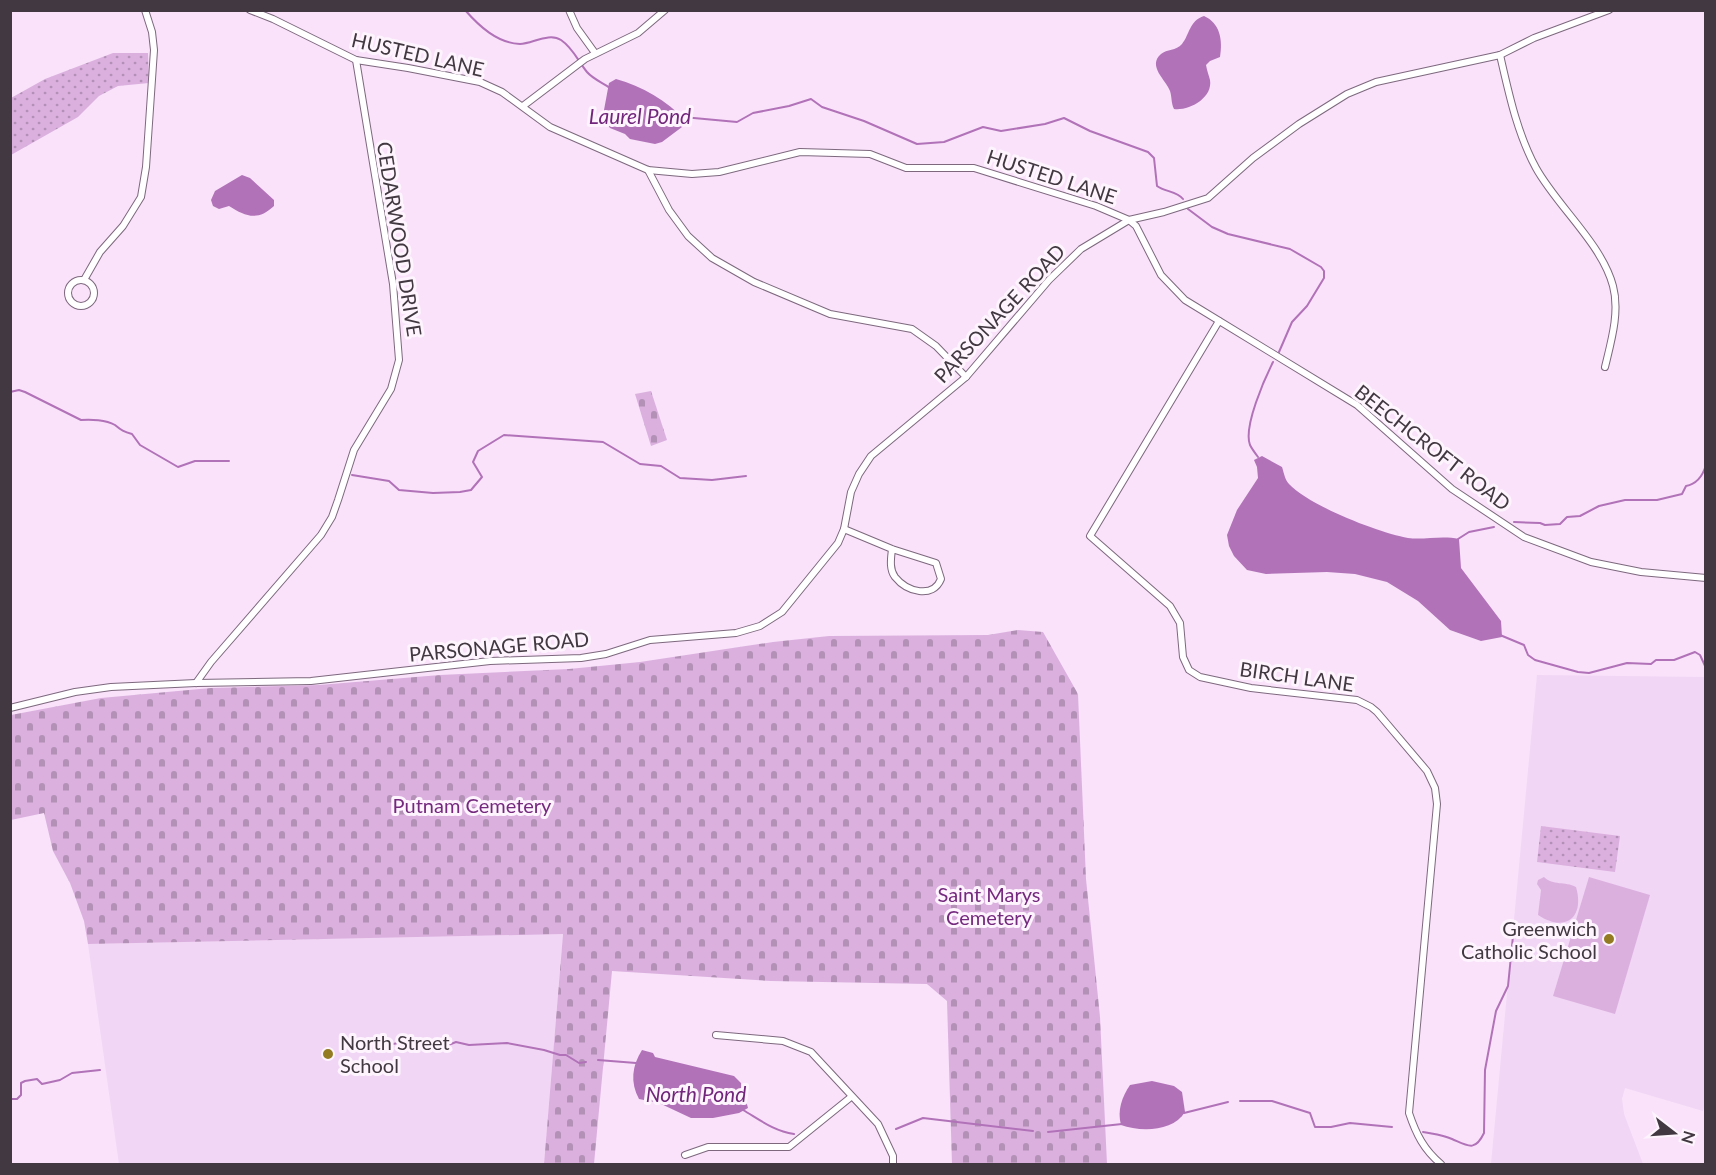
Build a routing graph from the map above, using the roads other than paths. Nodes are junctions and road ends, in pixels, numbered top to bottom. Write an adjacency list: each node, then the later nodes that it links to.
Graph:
1 (145, 10): 12 (street)
2 (250, 10): 8 (street, HUSTED LANE)
3 (568, 10): 6 (street)
4 (665, 10): 6 (street)
5 (1609, 10): 7 (street, PARSONAGE ROAD)
6 (595, 53): 9 (street)
7 (1500, 55): 11 (street, PARSONAGE ROAD); 14 (street)
8 (356, 60): 9 (street, HUSTED LANE); 19 (street, CEDARWOOD DRIVE)
9 (523, 106): 10 (street, HUSTED LANE)
10 (648, 170): 11 (street, HUSTED LANE); 15 (street)
11 (1129, 220): 13 (street, BEECHCROFT ROAD); 15 (street, PARSONAGE ROAD)
12 (84, 280): 12 (street)
13 (1219, 321): 18 (street, BEECHCROFT ROAD); 25 (street, BIRCH LANE)
14 (1605, 367)
15 (966, 377): 16 (street, PARSONAGE ROAD)
16 (844, 529): 17 (street); 19 (street, PARSONAGE ROAD)
17 (892, 549): 17 (street)
18 (1706, 578)
19 (196, 683): 20 (street, PARSONAGE ROAD)
20 (10, 708)
21 (716, 1035): 22 (street)
22 (851, 1097): 23 (street); 24 (street)
23 (685, 1155)
24 (893, 1164)
25 (1441, 1164)

